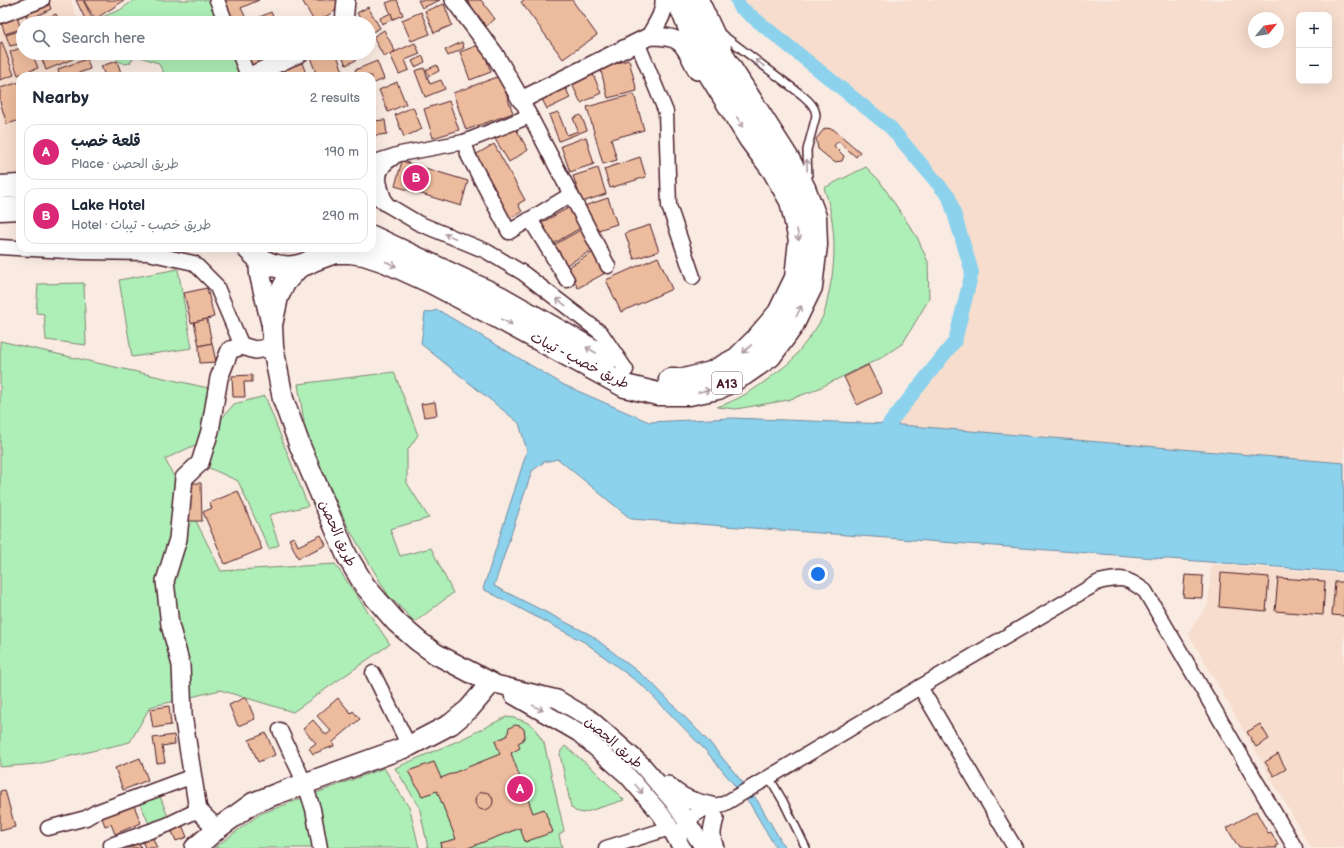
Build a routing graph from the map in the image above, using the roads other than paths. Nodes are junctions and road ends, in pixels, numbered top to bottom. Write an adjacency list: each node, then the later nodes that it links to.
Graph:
1 (42, 0): 8 (street)
2 (217, 0): 9 (street)
3 (346, 0): 10 (street)
4 (454, 0): 17 (street)
5 (664, 0): 12 (street)
6 (678, 0): 18 (highway, طريق خصب - تيبات / A13)
7 (697, 0): 11 (highway, طريق خصب - تيبات / A13)
8 (0, 16)
9 (223, 16)
10 (345, 16)
11 (708, 24): 30 (highway, طريق خصب - تيبات / A13); 30 (lane, one-way to 11)
12 (643, 39): 17 (street); 18 (street); 39 (street)
13 (241, 60): 15 (street)
14 (284, 60): 16 (street)
15 (247, 72)
16 (258, 72)
17 (521, 100): 19 (street)
18 (727, 102): 44 (highway, طريق خصب - تيبات / A13, one-way to 44)
19 (530, 116): 20 (street); 25 (street)
20 (464, 142): 21 (street); 31 (street)
21 (400, 154): 22 (street); 27 (street)
22 (376, 162)
23 (16, 186): 24 (highway)
24 (0, 187)
25 (570, 195): 31 (street); 38 (street)
26 (376, 196): 27 (street)
27 (386, 204): 44 (street, one-way to 27)
28 (16, 208): 29 (highway)
29 (0, 209)
30 (815, 217): 37 (highway, طريق خصب - تيبات / A13, one-way to 30)
31 (530, 219): 40 (street)
32 (376, 239): 44 (highway, طريق خصب - تيبات / A13, one-way to 32)
33 (0, 247): 34 (street)
34 (16, 248)
35 (83, 252): 42 (street)
36 (254, 253): 37 (highway, A13); 41 (main road, طريق الحصن)
37 (313, 258): 41 (main road, طريق الحصن)
38 (608, 266)
39 (693, 277)
40 (567, 280)
41 (272, 325): 43 (main road, طريق الحصن)
42 (242, 346): 43 (street); 51 (street)
43 (273, 347): 46 (main road, طريق الحصن)
44 (626, 370)
45 (373, 673): 50 (street)
46 (491, 683): 48 (street, طريق الحصن); 50 (main road); 56 (street, طريق الحصن, one-way to 56)
47 (920, 687): 52 (street); 67 (street); 68 (street)
48 (589, 718): 54 (street); 56 (street, طريق الحصن)
49 (280, 730): 53 (street)
50 (409, 746): 53 (main road)
51 (193, 776): 55 (street); 57 (street)
52 (763, 781): 54 (street); 66 (lane)
53 (304, 784): 58 (main road); 62 (street)
54 (722, 806): 56 (street); 65 (street)
55 (198, 810): 58 (street); 59 (street)
56 (683, 826): 60 (street, طريق الحصن); 63 (street); 64 (street, طريق الحصن)
57 (48, 828)
58 (217, 829): 61 (main road)
59 (111, 845)
60 (680, 846)
61 (198, 847)
62 (320, 848)
63 (606, 848)
64 (704, 848)
65 (715, 848)
66 (806, 848)
67 (1015, 848)
68 (1295, 848)

